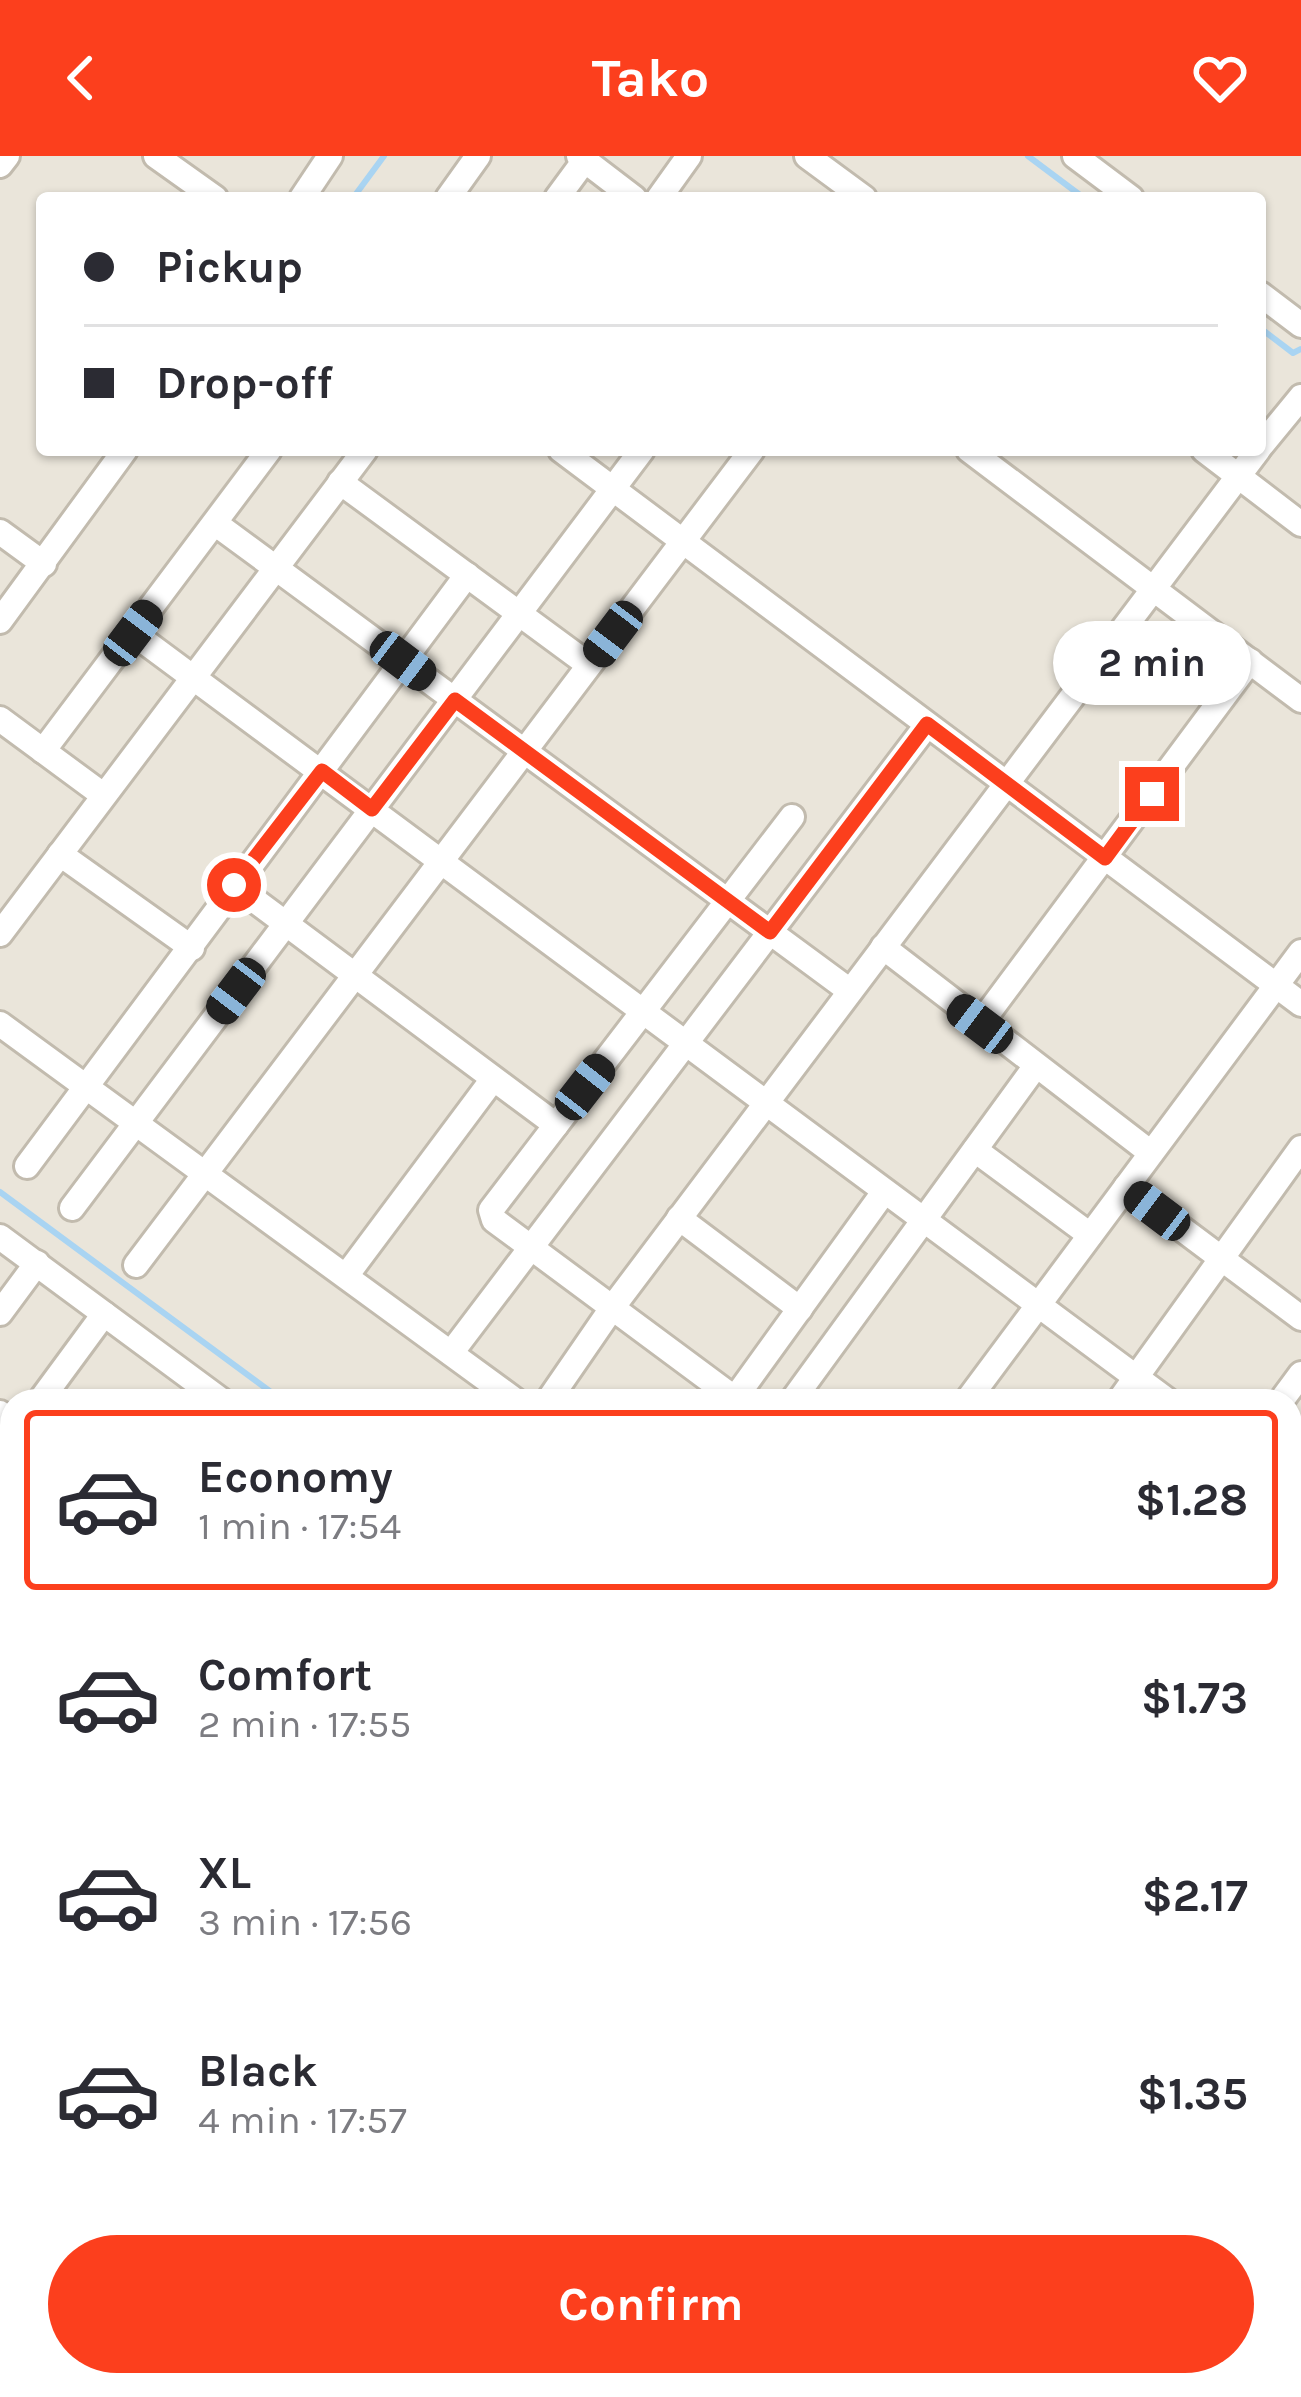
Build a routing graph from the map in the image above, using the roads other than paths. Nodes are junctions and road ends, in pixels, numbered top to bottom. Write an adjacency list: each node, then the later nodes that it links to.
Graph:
1 (7, 156): 9 (street)
2 (330, 156): 11 (street)
3 (478, 156): 12 (street)
4 (689, 156): 15 (street)
5 (807, 156): 16 (street)
6 (1075, 156): 17 (street)
7 (582, 158): 13 (street); 14 (street)
8 (170, 160): 10 (street)
9 (0, 165)
10 (208, 192)
11 (306, 192)
12 (452, 192)
13 (561, 192)
14 (626, 192)
15 (663, 192)
16 (856, 192)
17 (1123, 192)
18 (1266, 299): 19 (street)
19 (1301, 325)
20 (1301, 397): 21 (street)
21 (1266, 440)
22 (121, 456): 38 (street)
23 (264, 456): 34 (street)
24 (360, 456): 32 (street)
25 (569, 456): 33 (street)
26 (638, 456): 33 (street)
27 (748, 456): 37 (street)
28 (977, 456): 41 (street)
29 (1212, 456): 31 (street)
30 (1253, 456): 31 (street)
31 (1238, 475): 35 (street); 41 (street)
32 (340, 482): 39 (street); 40 (street)
33 (613, 489): 37 (street); 42 (street)
34 (216, 524): 39 (street); 44 (street)
35 (1301, 524)
36 (0, 532): 38 (street)
37 (683, 542): 47 (street); 52 (street)
38 (44, 564): 43 (street)
39 (273, 565): 45 (street); 48 (street)
40 (467, 574): 42 (street); 45 (street)
41 (1151, 591): 46 (street); 56 (street)
42 (519, 614): 47 (street); 49 (street)
43 (0, 621)
44 (133, 633): 48 (street); 53 (street)
45 (403, 661): 49 (street); 55 (street)
46 (1250, 661): 50 (street); 61 (street)
47 (589, 665): 54 (street)
48 (192, 674): 55 (street); 57 (street)
49 (455, 700): 54 (street); 58 (street)
50 (1301, 700)
51 (0, 719): 53 (street)
52 (927, 724): 56 (street); 66 (street)
53 (43, 751): 57 (street)
54 (525, 751): 62 (street); 64 (street)
55 (322, 771): 58 (street); 63 (street)
56 (1006, 783): 61 (street); 68 (street)
57 (104, 794): 60 (street)
58 (372, 809): 62 (street); 65 (street)
59 (792, 817): 64 (street)
60 (60, 854): 67 (street); 69 (street)
61 (1105, 858): 72 (street); 77 (street)
62 (442, 861): 71 (street); 75 (street)
63 (234, 885): 65 (street); 69 (street)
64 (728, 901): 66 (street); 75 (street)
65 (286, 924): 71 (street); 83 (street)
66 (770, 932): 73 (street); 78 (street)
67 (0, 934)
68 (883, 947): 73 (street); 77 (street)
69 (192, 948): 81 (street)
70 (1301, 952): 72 (street)
71 (355, 976): 80 (street); 89 (street)
72 (1276, 986): 74 (street); 87 (street)
73 (850, 991): 82 (street)
74 (1301, 1004)
75 (644, 1011): 78 (street); 84 (street)
76 (0, 1024): 81 (street)
77 (980, 1024): 79 (street)
78 (686, 1042): 82 (street); 97 (street)
79 (1035, 1066): 86 (street); 87 (street)
80 (493, 1078): 84 (street); 101 (street)
81 (88, 1087): 83 (street); 88 (street)
82 (766, 1102): 91 (street); 93 (street)
83 (136, 1124): 89 (street); 92 (street)
84 (556, 1125): 97 (street)
85 (1301, 1148): 98 (street)
86 (975, 1150): 94 (street); 95 (street)
87 (1151, 1153): 90 (street)
88 (27, 1166)
89 (205, 1174): 100 (street); 101 (street)
90 (1126, 1187): 95 (street); 98 (street)
91 (884, 1192): 94 (street); 104 (street)
92 (72, 1208)
93 (679, 1218): 103 (street); 104 (street)
94 (923, 1220): 102 (street); 116 (street)
95 (1090, 1235): 102 (street)
96 (0, 1237): 99 (street)
97 (531, 1247): 103 (street); 108 (street)
98 (1220, 1258): 107 (street); 109 (street)
99 (37, 1264): 105 (street); 106 (street)
100 (136, 1265)
101 (346, 1276): 108 (street)
102 (1037, 1305): 109 (street); 117 (street)
103 (612, 1308): 113 (street); 114 (street)
104 (800, 1309): 115 (street)
105 (0, 1313)
106 (104, 1314): 110 (street); 111 (street)
107 (1301, 1318)
108 (451, 1353): 112 (street)
109 (1135, 1378): 118 (street); 119 (street)
110 (49, 1389)
111 (206, 1389)
112 (500, 1389)
113 (556, 1389)
114 (720, 1389)
115 (743, 1389)
116 (801, 1389)
117 (977, 1389)
118 (1127, 1389)
119 (1151, 1389)

